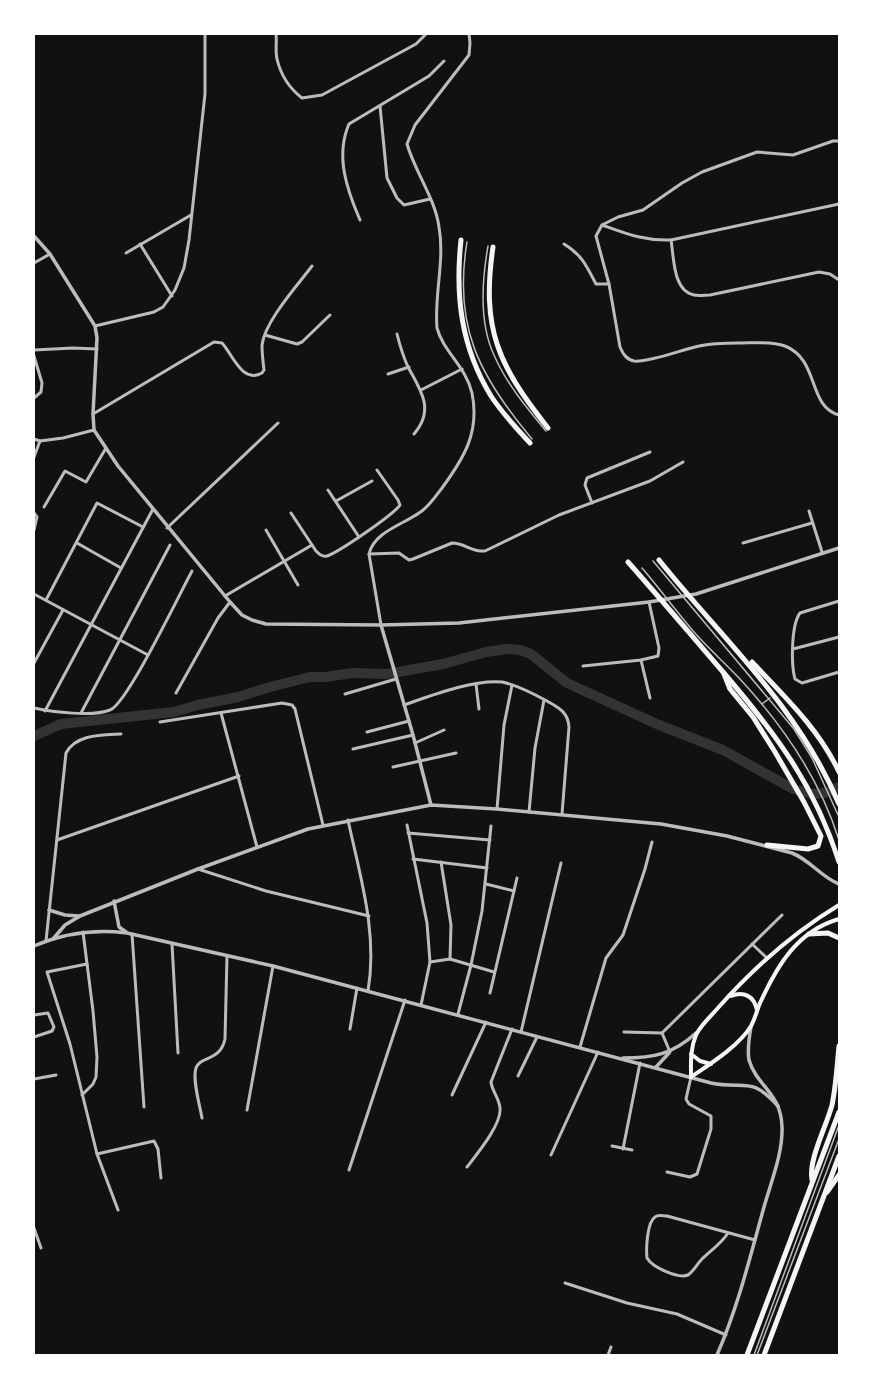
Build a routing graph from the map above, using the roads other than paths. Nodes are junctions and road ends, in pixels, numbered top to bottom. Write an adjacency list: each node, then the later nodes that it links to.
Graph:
1 (205, 34): 10 (street)
2 (276, 34): 3 (street)
3 (426, 34)
4 (469, 34): 8 (street)
5 (444, 61): 6 (street)
6 (380, 106): 8 (street); 11 (street)
7 (839, 140): 12 (street)
8 (430, 199): 35 (street)
9 (839, 204): 15 (street)
10 (191, 215): 17 (street); 26 (street)
11 (360, 220)
12 (602, 225): 15 (street); 25 (street)
13 (34, 236): 21 (street)
14 (461, 240): 47 (highway)
15 (671, 240): 24 (street)
16 (467, 242): 47 (lane)
17 (140, 244): 20 (street); 26 (street)
18 (564, 244): 25 (street)
19 (490, 247): 42 (highway)
20 (126, 253)
21 (50, 254): 22 (street); 28 (street)
22 (34, 263)
23 (312, 266): 30 (street)
24 (839, 280)
25 (609, 284): 40 (street)
26 (172, 296): 28 (street)
27 (330, 316): 30 (street)
28 (95, 326): 31 (street)
29 (397, 334): 34 (street)
30 (265, 335): 39 (street)
31 (97, 349): 32 (street); 39 (street)
32 (34, 350)
33 (34, 356): 38 (street)
34 (409, 367): 36 (street); 37 (street)
35 (462, 369): 37 (street); 74 (street)
36 (388, 374)
37 (421, 390): 44 (street)
38 (34, 398)
39 (92, 414): 43 (street)
40 (839, 415)
41 (278, 424): 64 (street)
42 (547, 429)
43 (94, 430): 46 (street); 48 (street)
44 (414, 434)
45 (34, 439): 46 (street)
46 (40, 441): 50 (street)
47 (531, 441)
48 (106, 448): 57 (street); 58 (street)
49 (650, 452): 56 (street)
50 (34, 457)
51 (683, 462): 56 (street)
52 (377, 470): 67 (street)
53 (372, 481): 55 (street)
54 (328, 490): 55 (street)
55 (336, 501): 67 (street)
56 (592, 503): 74 (street)
57 (44, 507)
58 (153, 510): 63 (street); 64 (street)
59 (809, 511): 62 (street)
60 (34, 513): 65 (street)
61 (291, 513): 71 (street)
62 (812, 523): 69 (street); 73 (street)
63 (143, 527): 68 (street); 78 (street)
64 (167, 528): 83 (street)
65 (34, 530)
66 (266, 530): 76 (street)
67 (359, 537): 71 (street)
68 (77, 543): 78 (street); 84 (street)
69 (743, 543)
70 (170, 545): 94 (street)
71 (312, 545): 76 (street)
72 (839, 548): 73 (street)
73 (822, 552): 87 (street)
74 (369, 554): 92 (street)
75 (656, 561): 88 (lane); 88 (highway)
76 (284, 562): 81 (street); 83 (street)
77 (628, 562): 101 (highway)
78 (121, 568): 90 (street)
79 (642, 568): 110 (lane)
80 (192, 571): 96 (street)
81 (298, 586)
82 (34, 595): 84 (street)
83 (225, 596): 86 (street)
84 (46, 600): 89 (street)
85 (839, 601): 95 (street)
86 (230, 602): 92 (street); 105 (street)
87 (649, 602): 92 (street); 97 (street)
88 (694, 607): 91 (highway); 108 (lane)
89 (63, 610): 90 (street); 98 (street)
90 (91, 624): 94 (street); 114 (street)
91 (714, 624): 128 (highway); 130 (highway)
92 (381, 625): 102 (street)
93 (839, 637): 95 (street)
94 (120, 640): 96 (street); 115 (street)
95 (793, 649): 100 (street)
96 (148, 655): 115 (street)
97 (641, 660): 99 (street); 107 (street)
98 (34, 663)
99 (583, 666)
100 (839, 672)
101 (724, 674): 146 (highway); 150 (highway)
102 (396, 678): 106 (street); 111 (street)
103 (476, 684): 104 (street); 111 (street); 113 (street)
104 (512, 685): 109 (street); 133 (street)
105 (176, 693)
106 (345, 694)
107 (650, 698)
108 (770, 698): 110 (lane); 130 (lane)
109 (544, 700): 134 (street); 135 (street)
110 (762, 704): 144 (lane)
111 (404, 705): 117 (street)
112 (34, 708): 114 (street)
113 (478, 708)
114 (46, 710): 115 (street)
115 (82, 713)
116 (221, 713): 118 (street); 129 (street); 138 (street)
117 (409, 721): 120 (street); 122 (street)
118 (160, 722)
119 (444, 730): 123 (street)
120 (366, 732)
121 (121, 734): 142 (street)
122 (413, 735): 123 (street); 124 (street)
123 (415, 743): 126 (street)
124 (353, 750)
125 (456, 753): 126 (street)
126 (420, 762): 127 (street); 132 (street)
127 (393, 767)
128 (839, 772)
129 (239, 776): 142 (street); 147 (street)
130 (826, 780): 131 (highway)
131 (837, 802): 136 (lane)
132 (431, 805): 133 (street); 137 (street)
133 (497, 809): 134 (street)
134 (529, 812): 135 (street)
135 (562, 814): 146 (street)
136 (839, 817)
137 (348, 820): 138 (street); 163 (street)
138 (323, 825): 147 (street)
139 (407, 825): 141 (street)
140 (491, 826): 143 (street)
141 (408, 833): 143 (street); 148 (street)
142 (57, 840): 160 (street)
143 (490, 840): 152 (street)
144 (839, 840)
145 (652, 842): 205 (street)
146 (766, 846): 156 (street)
147 (257, 847): 153 (street)
148 (413, 859): 149 (street); 180 (street)
149 (441, 862): 152 (street); 179 (street)
150 (839, 862)
151 (561, 864): 198 (street)
152 (487, 868): 155 (street)
153 (198, 869): 158 (street); 163 (street)
154 (517, 878): 157 (street)
155 (486, 884): 157 (street); 182 (street)
156 (839, 884)
157 (514, 891): 184 (street)
158 (114, 901): 162 (street); 165 (street)
159 (839, 905): 178 (main road)
160 (49, 910): 162 (street); 173 (street)
161 (782, 915): 175 (street)
162 (80, 916): 171 (street)
163 (369, 916): 186 (street)
164 (839, 919): 170 (main road)
165 (119, 927): 167 (street); 168 (street)
166 (83, 932): 167 (street); 171 (street); 181 (street)
167 (116, 932): 168 (street)
168 (127, 933): 169 (street)
169 (132, 934): 174 (street); 221 (street)
170 (809, 934): 172 (highway); 191 (main road)
171 (54, 938): 173 (street)
172 (839, 938)
173 (46, 941): 176 (street)
174 (172, 944): 177 (street); 208 (street)
175 (752, 944): 178 (street); 200 (street)
176 (34, 946)
177 (227, 956): 183 (street); 224 (street)
178 (767, 958): 188 (main road)
179 (450, 959): 180 (street); 182 (street)
180 (430, 962): 190 (street)
181 (87, 964): 219 (street); 219 (street)
182 (472, 965): 184 (street); 192 (street)
183 (273, 966): 185 (street); 222 (street)
184 (494, 972): 187 (street)
185 (357, 988): 186 (street); 196 (street)
186 (368, 991): 189 (street)
187 (490, 993)
188 (728, 997): 191 (main road); 201 (main road)
189 (405, 1000): 190 (street); 234 (street)
190 (421, 1004): 192 (street)
191 (757, 1010): 195 (main road)
192 (458, 1014): 194 (street)
193 (34, 1015): 202 (street)
194 (486, 1022): 197 (street); 218 (street)
195 (751, 1026): 212 (main road); 220 (street)
196 (350, 1029)
197 (512, 1029): 198 (street); 233 (street)
198 (522, 1032): 203 (street)
199 (624, 1032): 200 (street)
200 (662, 1033): 207 (street)
201 (697, 1033): 207 (street); 209 (main road)
202 (34, 1037)
203 (537, 1037): 205 (street); 215 (street)
204 (839, 1046): 238 (highway)
205 (580, 1047): 206 (street)
206 (598, 1052): 210 (street); 231 (street)
207 (670, 1052): 210 (street); 213 (street)
208 (178, 1053)
209 (691, 1054): 212 (main road); 216 (main road)
210 (618, 1058): 211 (street)
211 (640, 1063): 213 (street); 228 (street)
212 (711, 1064): 216 (main road)
213 (656, 1067): 216 (street)
214 (56, 1075): 217 (street)
215 (518, 1076)
216 (691, 1077): 220 (street); 235 (street)
217 (34, 1079)
218 (452, 1094)
219 (82, 1095): 230 (street)
220 (778, 1106): 243 (street)
221 (144, 1107)
222 (247, 1110)
223 (839, 1112): 238 (highway)
224 (202, 1118)
225 (839, 1125): 251 (lane)
226 (839, 1139): 252 (lane)
227 (612, 1146): 228 (street)
228 (623, 1148): 229 (street)
229 (632, 1150)
230 (97, 1154): 237 (street); 240 (street)
231 (551, 1155)
232 (839, 1156): 239 (highway)
233 (467, 1167)
234 (349, 1170)
235 (667, 1172)
236 (839, 1175): 239 (highway)
237 (161, 1178)
238 (812, 1180): 250 (highway)
239 (823, 1198): 253 (highway)
240 (118, 1210)
241 (34, 1228): 244 (street)
242 (728, 1233): 242 (street); 243 (street)
243 (755, 1240): 246 (street)
244 (41, 1248)
245 (565, 1283): 246 (street)
246 (726, 1335): 249 (street)
247 (612, 1347): 248 (street)
248 (608, 1355)
249 (717, 1355)
250 (747, 1355)
251 (754, 1355)
252 (757, 1355)
253 (764, 1355)

